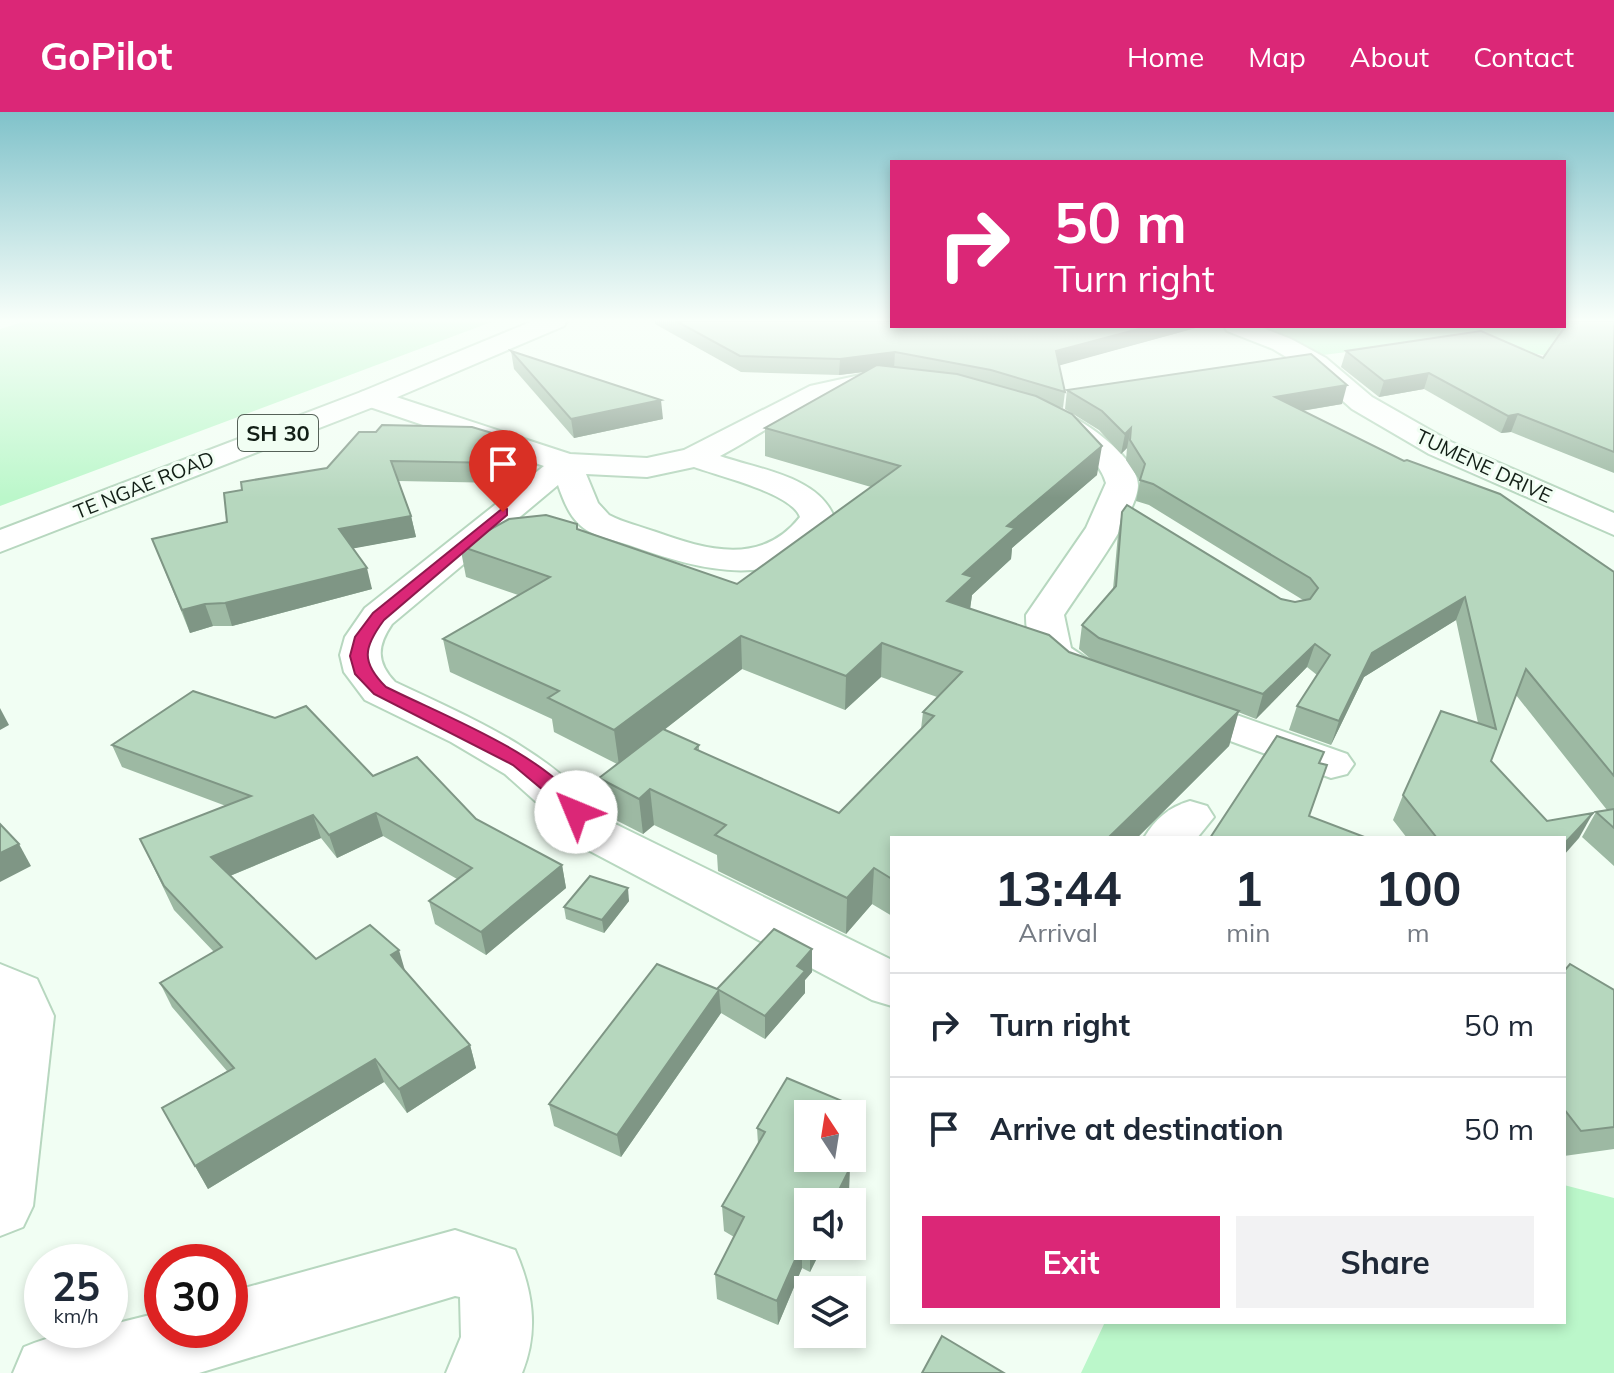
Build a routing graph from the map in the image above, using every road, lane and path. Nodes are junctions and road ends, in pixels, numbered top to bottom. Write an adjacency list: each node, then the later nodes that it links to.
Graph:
1 (414, 380): 6 (main road, TE NGAE ROAD / SH 30)
2 (886, 380): 8 (main road)
3 (899, 380): 5 (main road)
4 (1335, 380): 12 (main road, TUMENE DRIVE)
5 (936, 386)
6 (371, 398): 9 (main road); 13 (main road, TE NGAE ROAD / SH 30)
7 (1024, 408): 10 (main road)
8 (693, 457): 9 (main road); 9 (main road)
9 (566, 463): 17 (main road)
10 (1114, 508): 11 (main road); 14 (main road)
11 (1148, 523)
12 (1614, 525)
13 (0, 542)
14 (1108, 683)
15 (1151, 698): 16 (main road)
16 (1331, 764)
17 (890, 984)
18 (0, 985): 19 (main road)
19 (0, 1206)
20 (248, 1323): 24 (main road)
21 (181, 1348): 22 (main road)
22 (141, 1365): 23 (main road)
23 (50, 1373)
24 (483, 1373)

